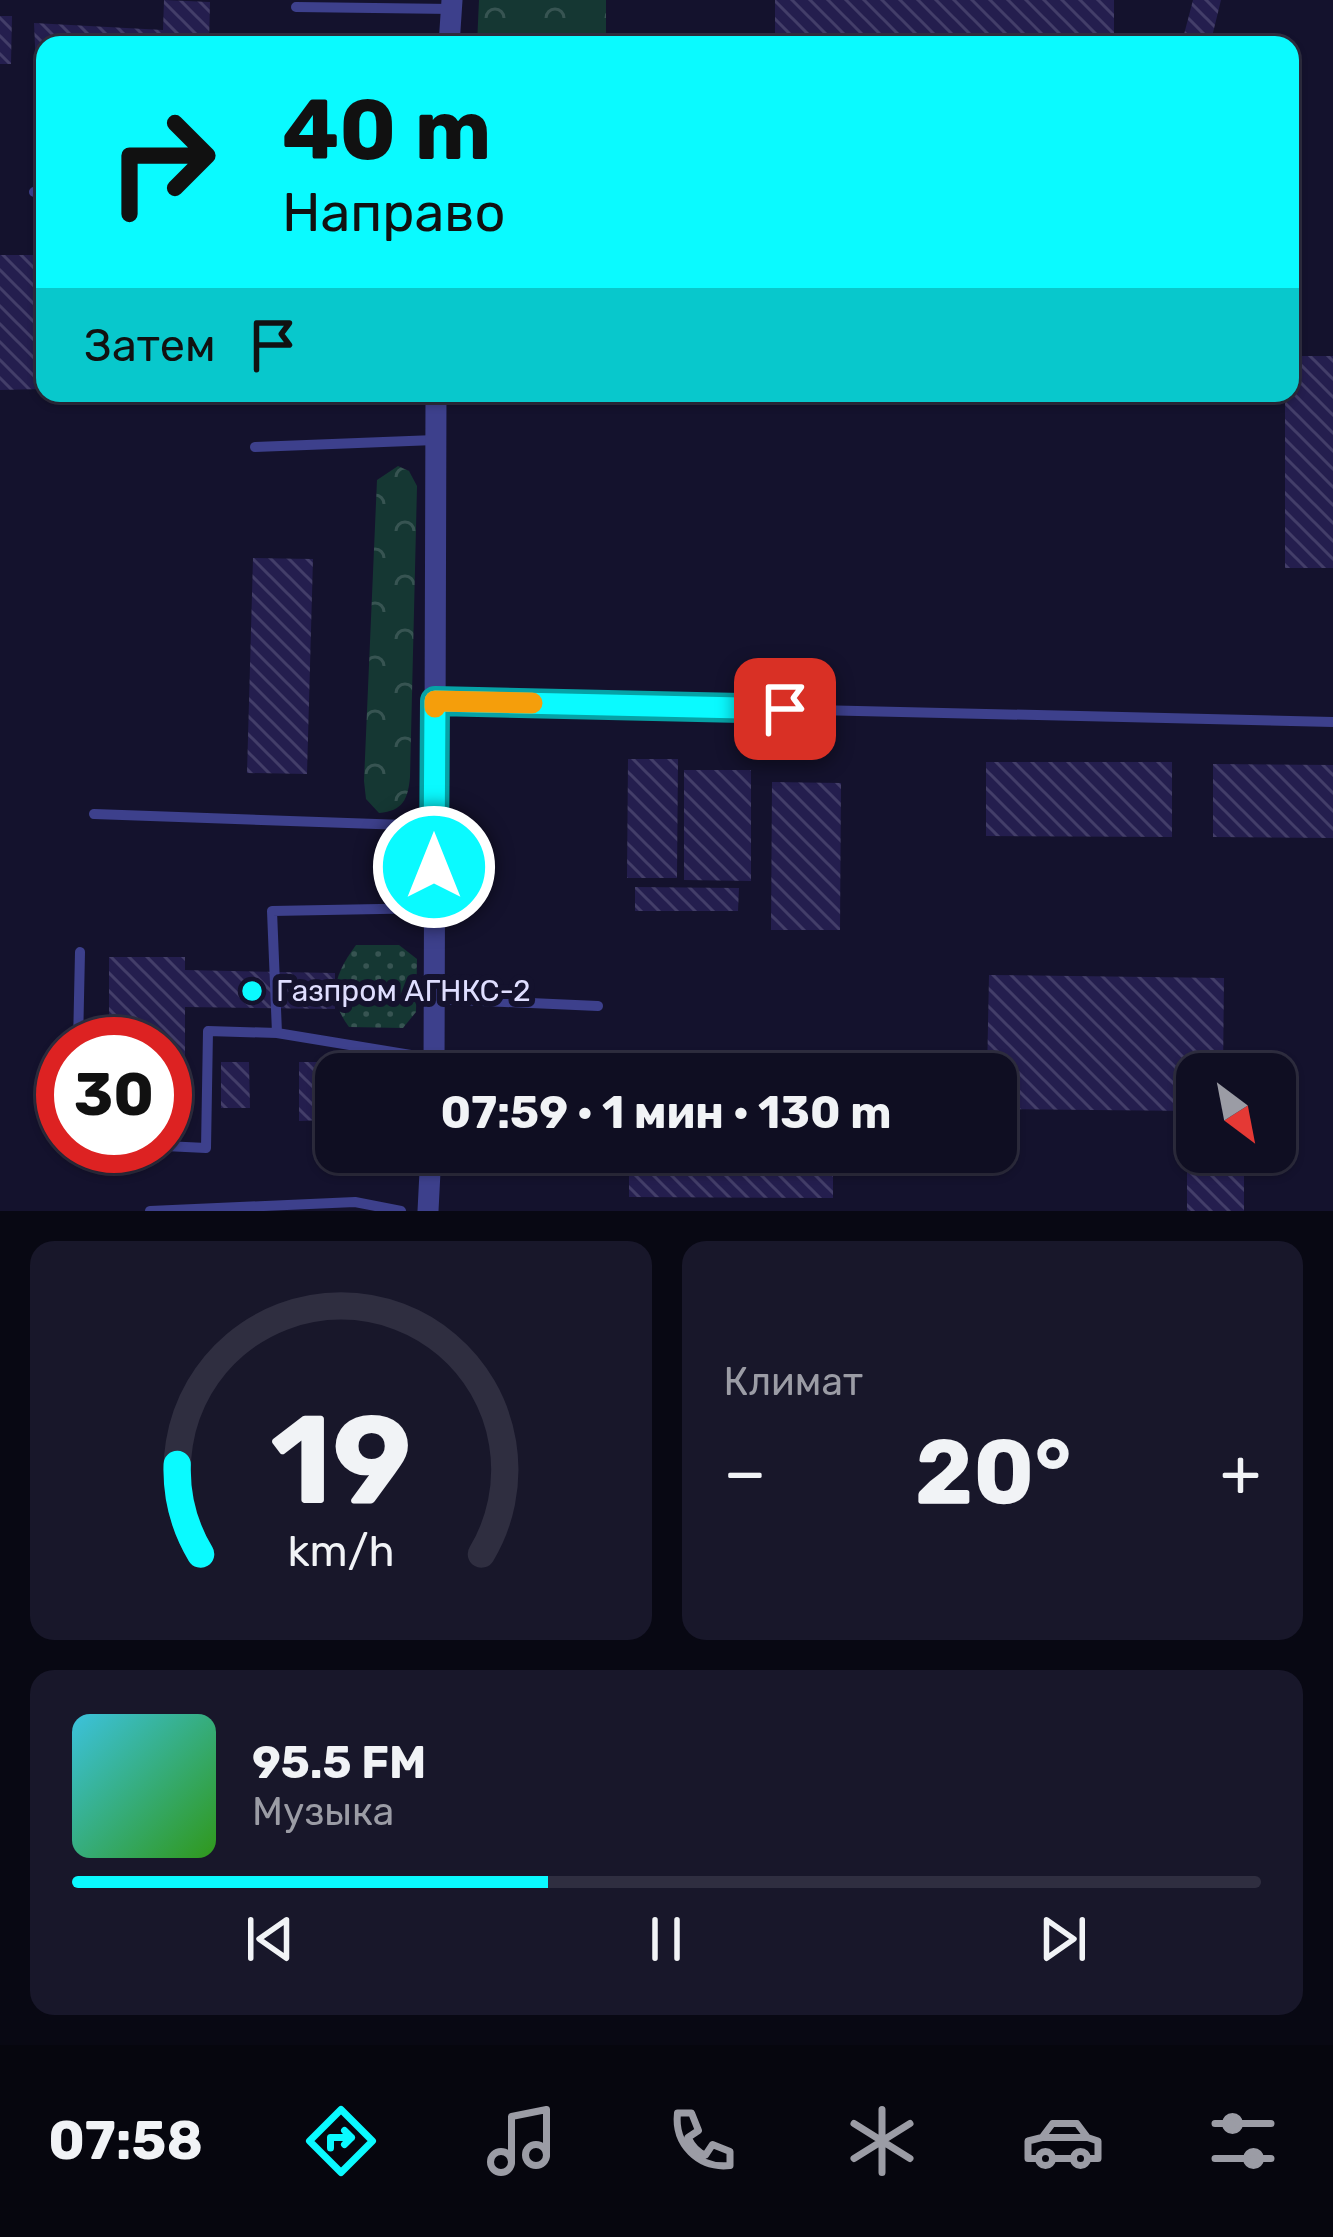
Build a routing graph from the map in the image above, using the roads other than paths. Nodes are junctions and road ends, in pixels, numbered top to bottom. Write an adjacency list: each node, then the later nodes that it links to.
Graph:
1 (452, 4): 2 (lane); 3 (street)
2 (296, 8)
3 (450, 36)
4 (436, 402): 5 (street)
5 (435, 440): 6 (lane); 7 (street)
6 (255, 446)
7 (435, 701): 8 (lane); 10 (street)
8 (1333, 722)
9 (94, 814): 10 (lane)
10 (434, 826): 11 (street)
11 (434, 908): 13 (street); 16 (lane)
12 (80, 952): 15 (lane)
13 (437, 999): 14 (lane); 18 (street)
14 (598, 1006)
15 (79, 1017)
16 (277, 1033): 17 (lane); 19 (lane)
17 (370, 1053)
18 (435, 1053)
19 (192, 1147)
20 (430, 1173): 23 (street)
21 (150, 1211): 22 (lane)
22 (401, 1211)
23 (428, 1211)

